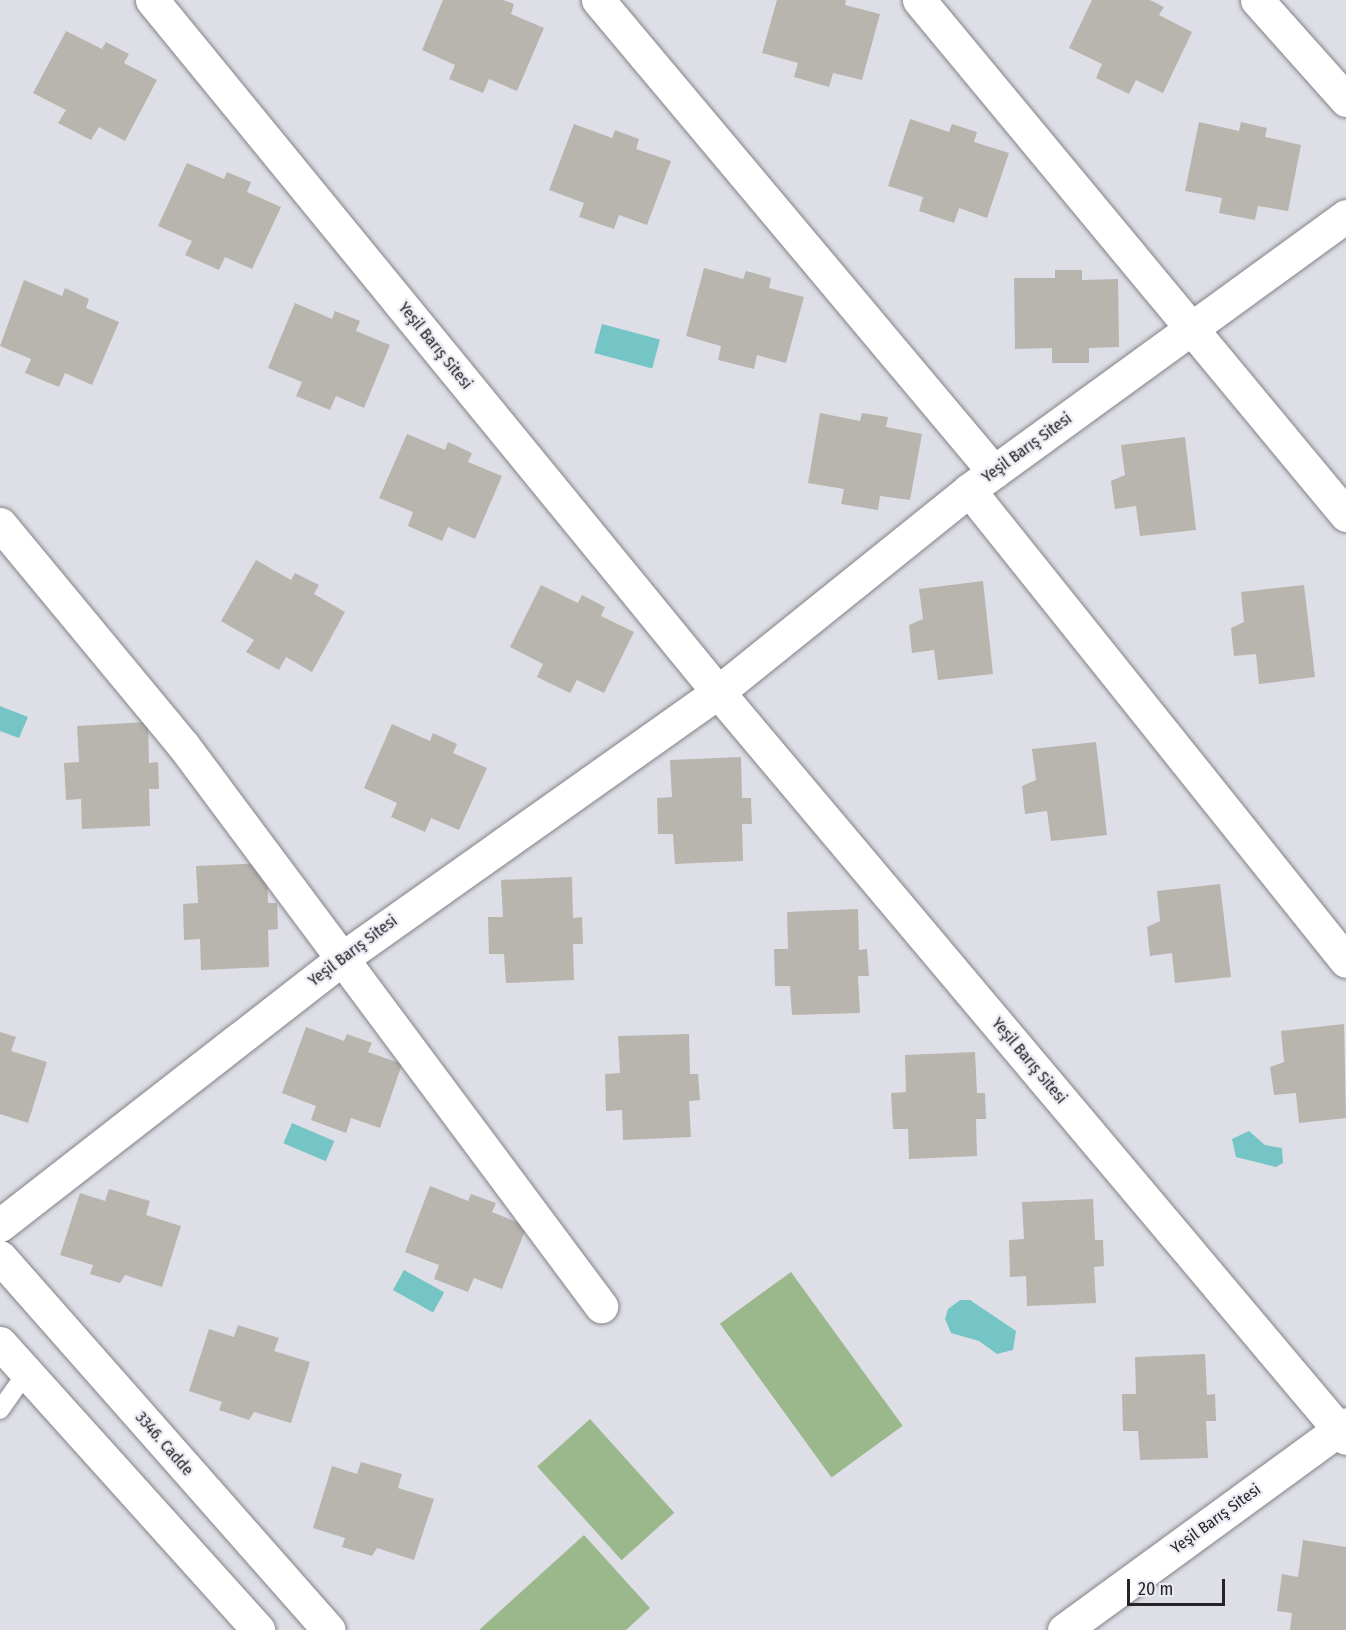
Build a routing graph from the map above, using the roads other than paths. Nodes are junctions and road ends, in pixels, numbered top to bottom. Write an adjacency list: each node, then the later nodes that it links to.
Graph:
1 (152, 0): 11 (street, Yeşil Barış Sitesi)
2 (598, 0): 8 (street)
3 (919, 0): 7 (street)
4 (1257, 0): 5 (street)
5 (1346, 100)
6 (1346, 216): 7 (street, Yeşil Barış Sitesi)
7 (1191, 329): 8 (street, Yeşil Barış Sitesi); 9 (street)
8 (982, 481): 11 (street, Yeşil Barış Sitesi); 13 (street)
9 (1346, 515)
10 (0, 524): 12 (street)
11 (718, 692): 12 (street, Yeşil Barış Sitesi); 20 (street, Yeşil Barış Sitesi)
12 (344, 957): 14 (street, Yeşil Barış Sitesi); 16 (street)
13 (1346, 961)
14 (0, 1225)
15 (0, 1257): 22 (street, 3346. Cadde)
16 (601, 1306)
17 (0, 1344): 18 (street)
18 (26, 1373): 19 (lane); 21 (street)
19 (0, 1410)
20 (1344, 1431): 23 (street, Yeşil Barış Sitesi)
21 (258, 1630)
22 (329, 1630)
23 (1064, 1630)

